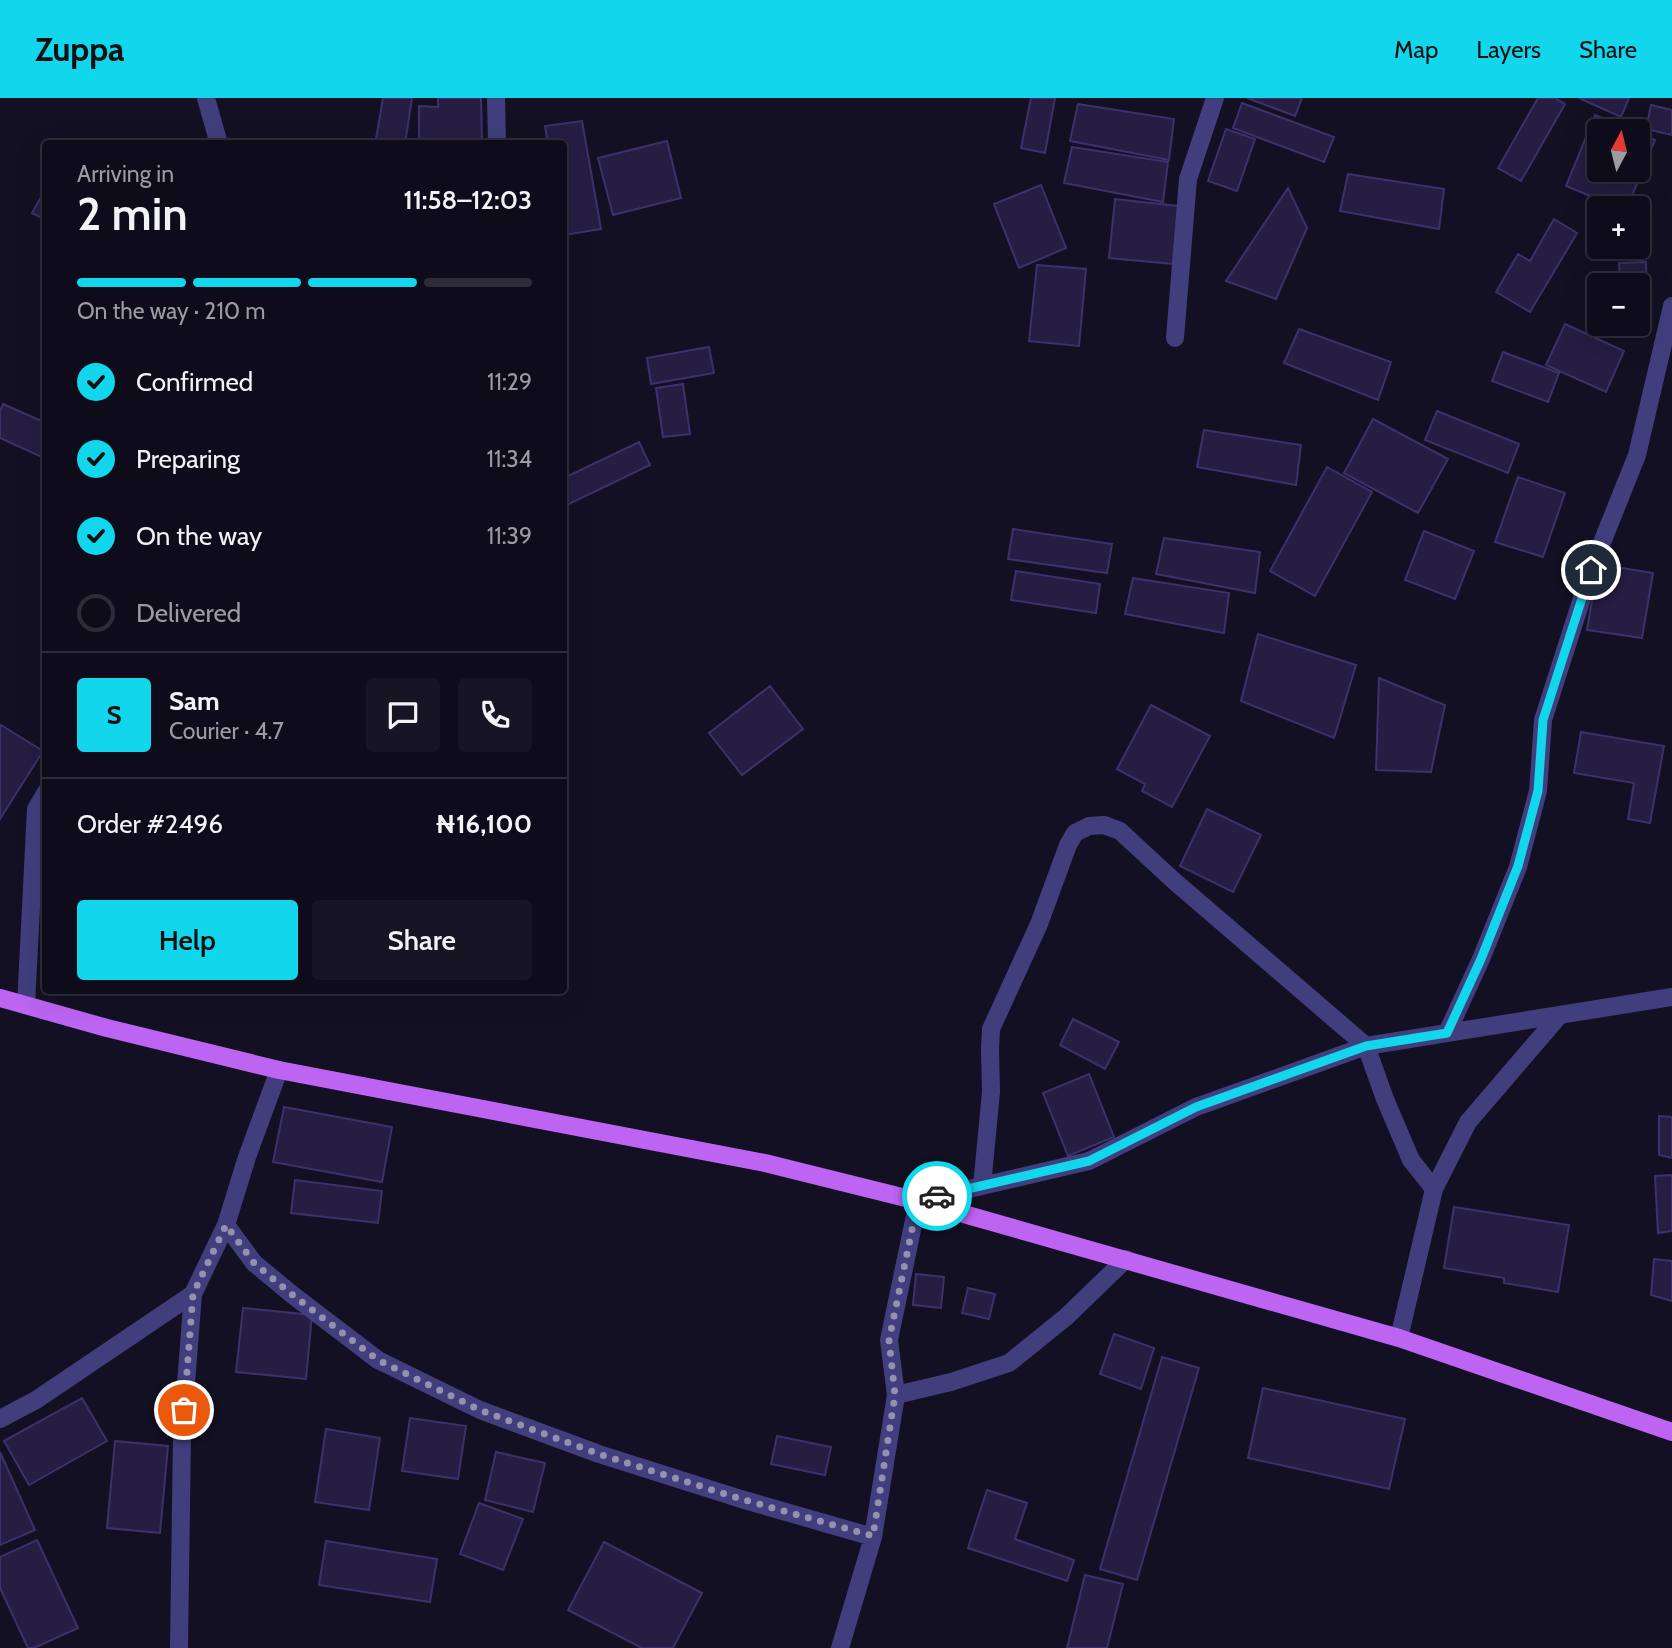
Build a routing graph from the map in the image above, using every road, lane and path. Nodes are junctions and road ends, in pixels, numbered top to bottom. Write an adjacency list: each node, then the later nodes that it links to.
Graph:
1 (206, 98): 4 (street)
2 (496, 98): 5 (street)
3 (1215, 98): 7 (street)
4 (218, 140)
5 (497, 140)
6 (1672, 306): 13 (street)
7 (1175, 338)
8 (42, 798): 11 (street)
9 (1672, 997): 12 (street)
10 (0, 998): 11 (main road)
11 (26, 1005): 15 (main road)
12 (1559, 1016): 13 (street); 17 (street)
13 (1447, 1033): 14 (street)
14 (1366, 1046): 16 (street); 16 (street); 17 (street)
15 (279, 1070): 18 (main road); 19 (street)
16 (982, 1186): 18 (street)
17 (1434, 1189): 22 (street)
18 (918, 1201): 20 (main road); 23 (street)
19 (226, 1225): 21 (street); 26 (street)
20 (1126, 1259): 22 (main road); 23 (street)
21 (193, 1294): 24 (street); 27 (street)
22 (1399, 1338): 25 (main road)
23 (895, 1395): 26 (street)
24 (0, 1419)
25 (1672, 1432)
26 (873, 1536): 28 (street)
27 (179, 1648)
28 (840, 1648)

